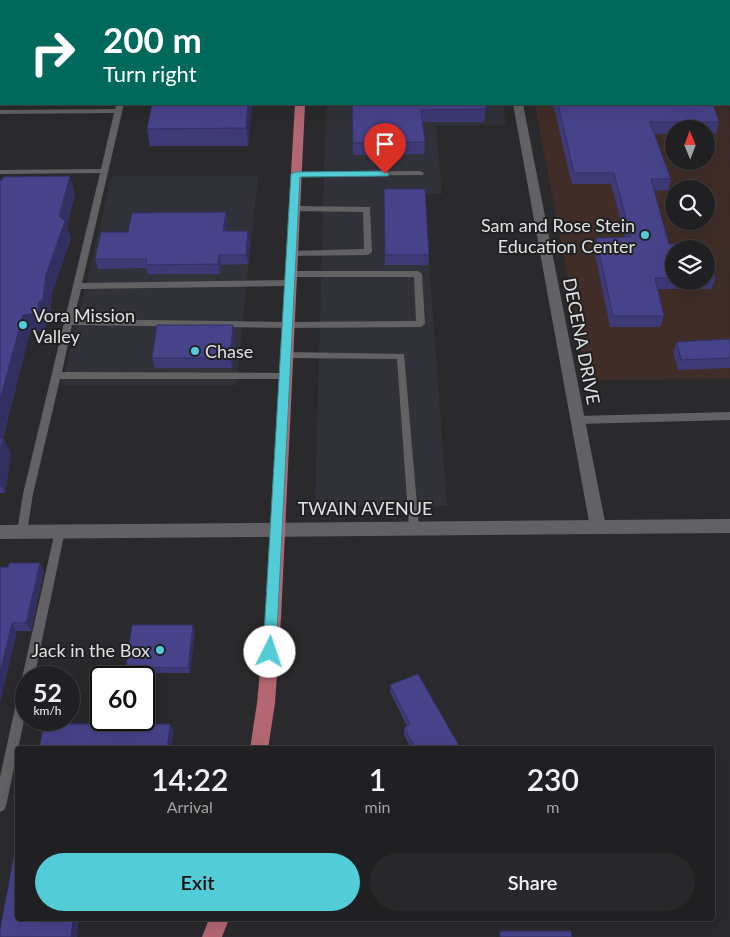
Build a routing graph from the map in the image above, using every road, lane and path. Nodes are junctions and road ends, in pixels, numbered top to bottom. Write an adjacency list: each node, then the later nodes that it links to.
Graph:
1 (300, 105): 8 (main road)
2 (518, 105): 19 (street, DECENA DRIVE)
3 (119, 108): 4 (lane); 5 (lane)
4 (0, 112)
5 (105, 170): 6 (lane); 12 (lane)
6 (0, 172)
7 (420, 173): 8 (lane)
8 (296, 174): 9 (main road)
9 (294, 209): 10 (main road); 10 (lane)
10 (292, 254): 11 (main road)
11 (290, 279): 12 (lane); 14 (main road); 14 (lane)
12 (77, 286): 13 (lane)
13 (68, 322): 14 (lane); 16 (lane)
14 (288, 326): 15 (main road)
15 (286, 355): 17 (main road); 23 (lane)
16 (56, 375): 17 (lane); 26 (lane)
17 (285, 376): 22 (main road)
18 (730, 416): 19 (lane)
19 (578, 420): 21 (street, DECENA DRIVE)
20 (730, 526): 21 (street, TWAIN AVENUE)
21 (598, 527): 23 (street, TWAIN AVENUE)
22 (278, 528): 23 (street, TWAIN AVENUE); 24 (street, TWAIN AVENUE); 29 (main road)
23 (414, 528)
24 (60, 531): 26 (street, TWAIN AVENUE); 27 (lane)
25 (0, 532): 26 (street, TWAIN AVENUE)
26 (22, 532)
27 (31, 666)
28 (16, 731): 30 (lane)
29 (259, 746)
30 (0, 806)

